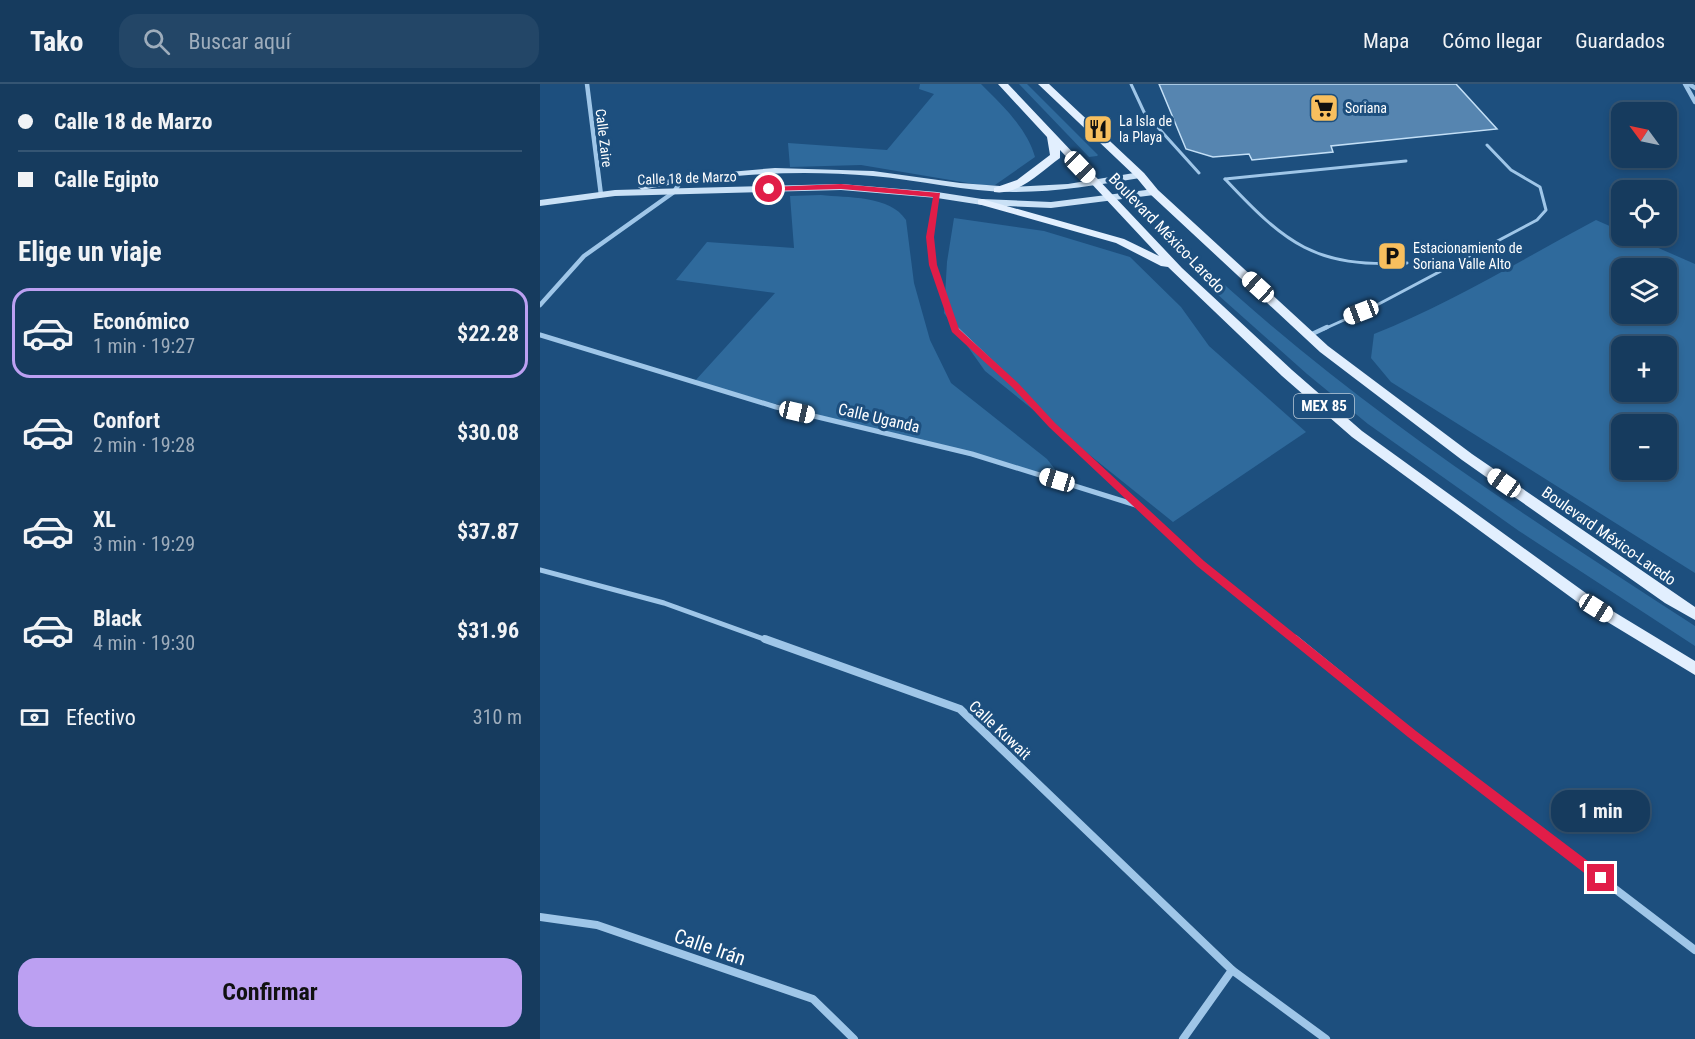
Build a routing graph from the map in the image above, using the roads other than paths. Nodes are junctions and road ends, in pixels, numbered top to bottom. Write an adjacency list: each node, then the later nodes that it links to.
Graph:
1 (587, 84): 19 (street, Calle Zaire)
2 (1003, 84): 8 (main road, Boulevard México-Laredo / MEX 85)
3 (1043, 84): 12 (main road, Boulevard México-Laredo / MEX 85)
4 (1131, 84): 11 (lane)
5 (1687, 84): 6 (street); 7 (street)
6 (1695, 88)
7 (1695, 102)
8 (1050, 136): 14 (main road, Boulevard México-Laredo / MEX 85); 15 (main road)
9 (1487, 145): 28 (lane)
10 (1406, 161): 24 (lane)
11 (1199, 172)
12 (1140, 174): 14 (street, Calle 18 de Marzo); 17 (main road, Boulevard México-Laredo / MEX 85)
13 (682, 178): 15 (street, Calle 18 de Marzo); 16 (street); 18 (street, Calle 18 de Marzo)
14 (1095, 183): 15 (street, Calle 18 de Marzo); 21 (main road, Boulevard México-Laredo / MEX 85)
15 (998, 190)
16 (674, 192): 18 (street, Calle 18 de Marzo); 20 (street, Calle 18 de Marzo); 26 (street)
17 (1154, 192): 21 (street, Calle 18 de Marzo); 28 (main road, Boulevard México-Laredo / MEX 85)
18 (615, 193): 19 (street, Calle 18 de Marzo)
19 (601, 195): 23 (street, Calle 18 de Marzo)
20 (937, 195): 22 (street, Calle 18 de Marzo); 29 (street)
21 (1109, 199): 22 (street, Calle 18 de Marzo); 25 (main road, Boulevard México-Laredo / MEX 85)
22 (982, 202): 25 (main road)
23 (540, 203)
24 (1407, 263)
25 (1178, 270): 32 (main road, Boulevard México-Laredo / MEX 85)
26 (540, 305)
27 (540, 335): 29 (street, Calle Uganda)
28 (1310, 335): 31 (main road, Boulevard México-Laredo / MEX 85)
29 (1142, 507): 34 (street)
30 (540, 570): 35 (street, Calle Kuwait)
31 (1695, 614)
32 (1695, 669)
33 (540, 917): 36 (street, Calle Irán)
34 (1695, 950)
35 (1232, 970): 37 (street); 38 (street, Calle Kuwait)
36 (854, 1039)
37 (1184, 1039)
38 (1326, 1039)

